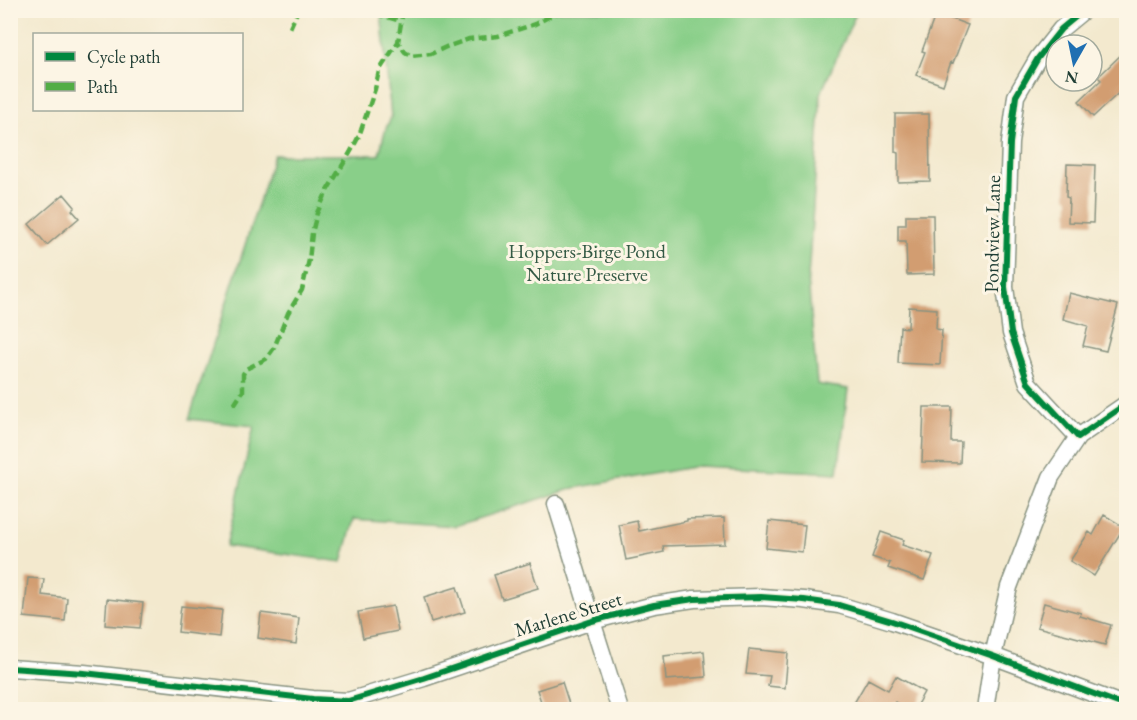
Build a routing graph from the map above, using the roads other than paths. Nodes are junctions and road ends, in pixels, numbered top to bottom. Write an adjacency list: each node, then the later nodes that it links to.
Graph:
1 (1084, 10): 3 (street, Pondview Lane)
2 (1126, 404): 3 (street)
3 (1078, 437): 6 (street)
4 (556, 504): 5 (street)
5 (592, 621): 6 (street, Marlene Street); 7 (street, Marlene Street); 9 (street)
6 (993, 656): 8 (street, Marlene Street); 10 (street)
7 (10, 668)
8 (1126, 706)
9 (620, 710)
10 (985, 710)

